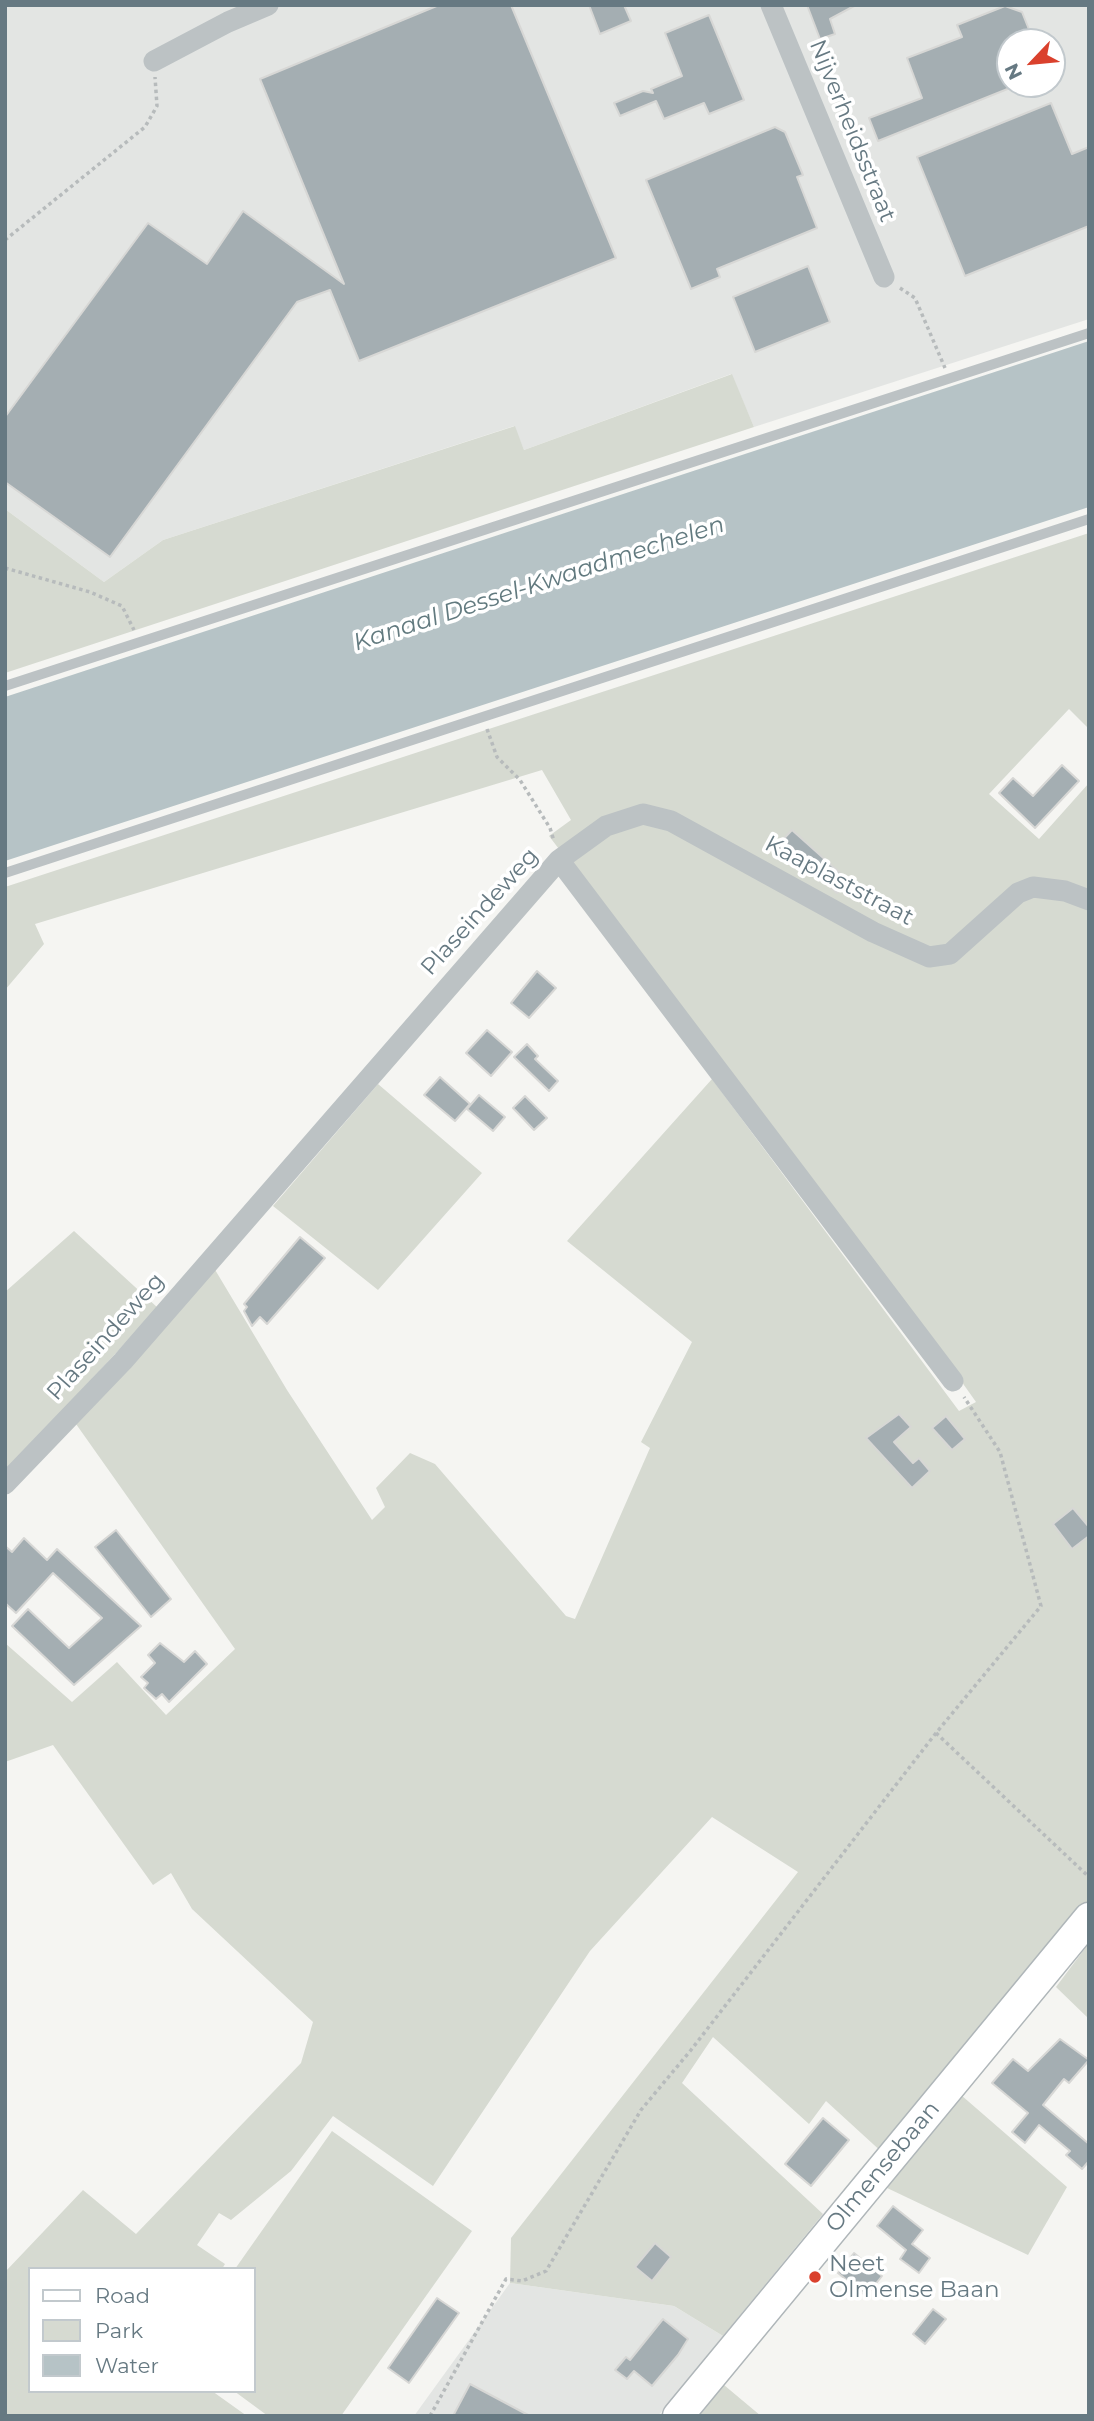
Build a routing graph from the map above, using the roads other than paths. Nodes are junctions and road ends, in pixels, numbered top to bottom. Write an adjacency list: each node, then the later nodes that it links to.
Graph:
1 (268, 5): 3 (street)
2 (771, 5): 4 (street, Nijverheidsstraat)
3 (154, 61)
4 (884, 277)
5 (1089, 333): 7 (lane)
6 (1089, 519): 9 (lane)
7 (5, 686)
8 (559, 860): 10 (street, Kaaplaststraat); 11 (street, Plaseindeweg); 12 (street, Plaseindeweg)
9 (5, 873)
10 (1089, 901)
11 (953, 1381)
12 (5, 1484)
13 (1089, 1918): 14 (street, Olmensebaan)
14 (678, 2416)

